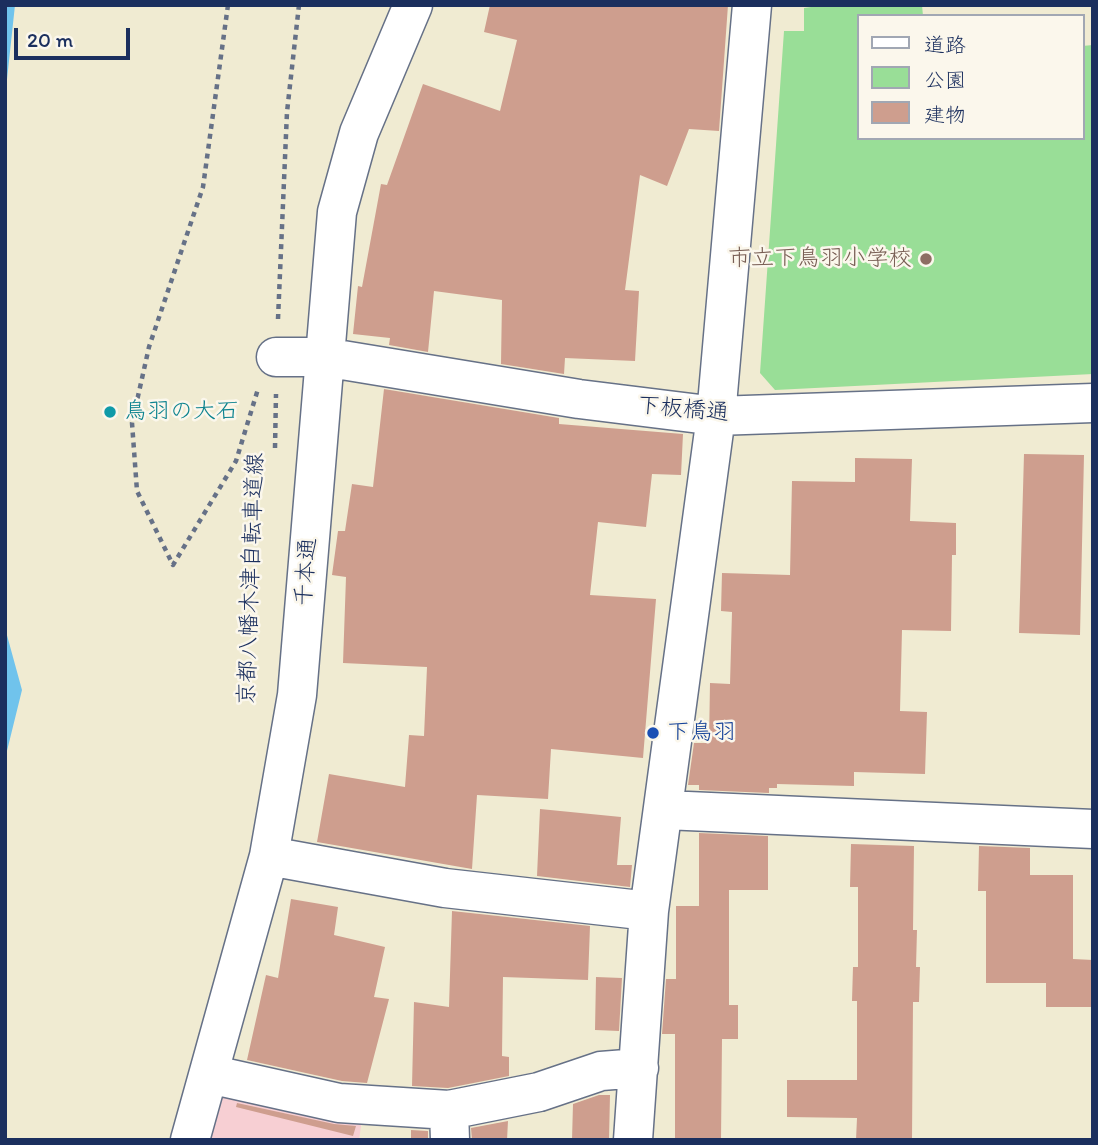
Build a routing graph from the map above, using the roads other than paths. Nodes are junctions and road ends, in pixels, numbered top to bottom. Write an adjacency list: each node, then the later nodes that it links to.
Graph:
1 (413, 5): 4 (street, 千本通)
2 (752, 5): 6 (street)
3 (276, 357): 4 (street, 下板橋通)
4 (324, 357): 6 (street, 下板橋通); 9 (street, 千本通)
5 (1093, 403): 6 (street, 下板橋通)
6 (716, 416): 7 (street)
7 (665, 810): 8 (street); 10 (street)
8 (1093, 829)
9 (269, 856): 10 (street); 12 (street, 千本通)
10 (649, 911): 11 (street)
11 (639, 1068): 13 (street); 15 (street)
12 (209, 1074): 13 (street); 14 (street, 千本通)
13 (450, 1125)
14 (190, 1140)
15 (633, 1140)

